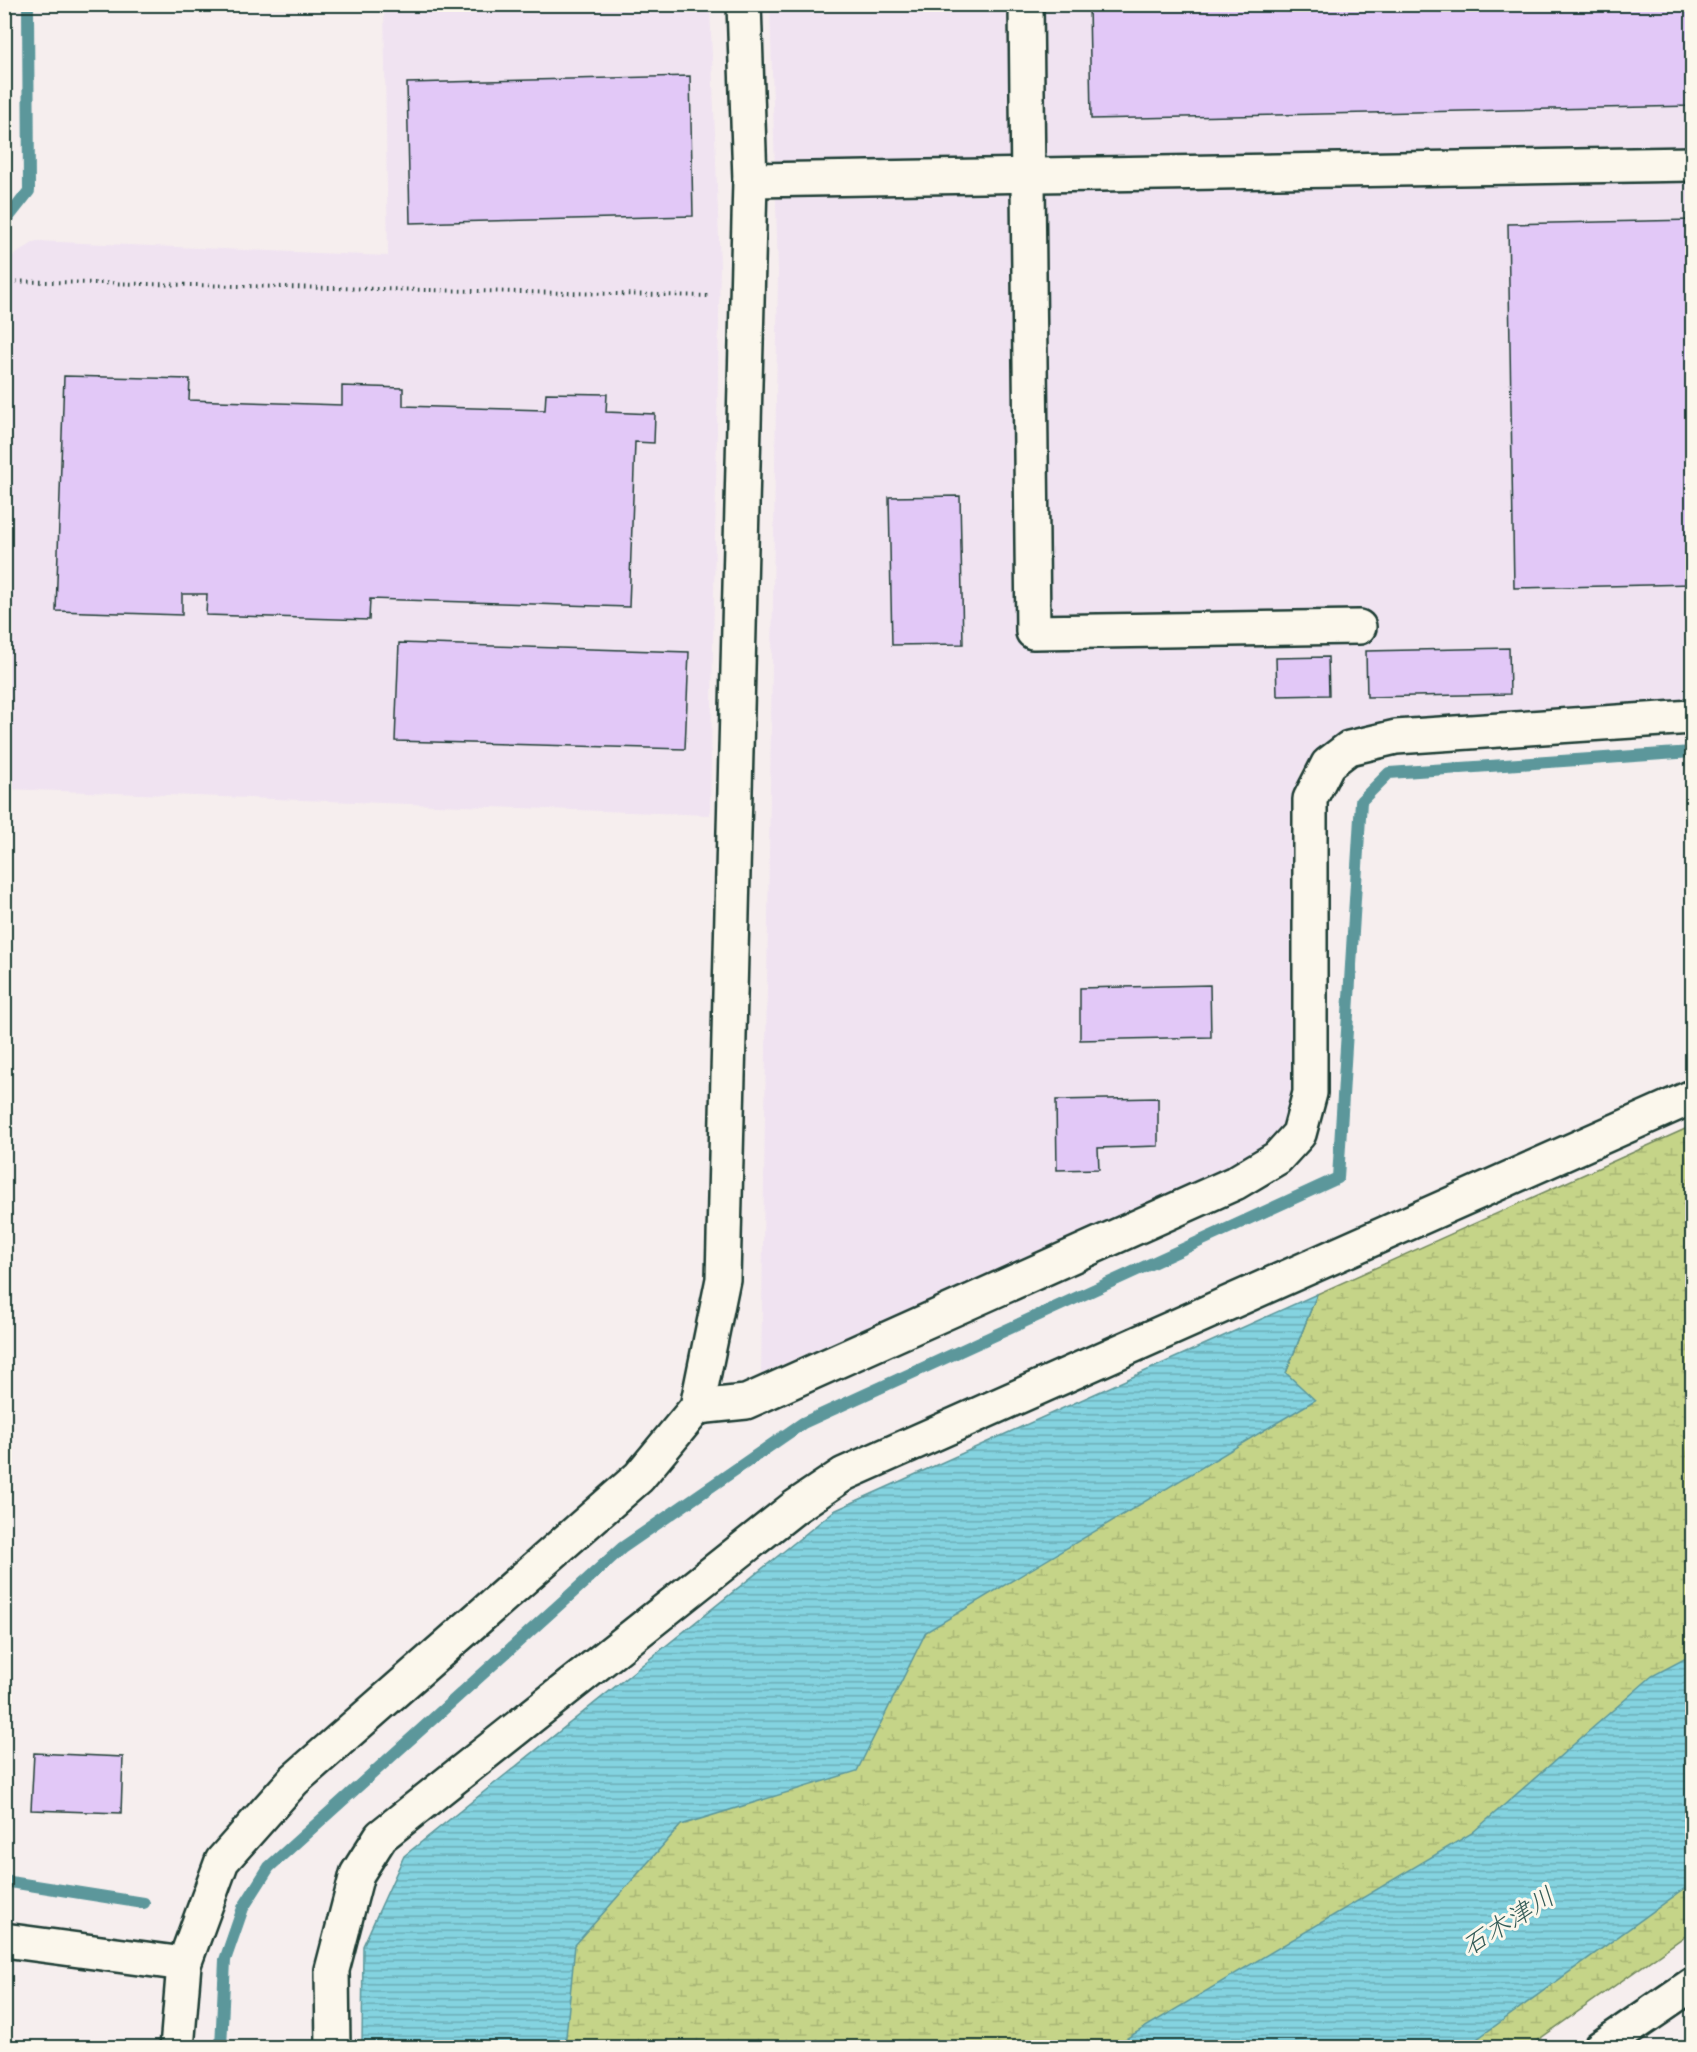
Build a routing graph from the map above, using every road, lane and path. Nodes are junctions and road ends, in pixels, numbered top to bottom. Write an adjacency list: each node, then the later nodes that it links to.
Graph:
1 (744, 4): 5 (street)
2 (1026, 4): 4 (street)
3 (1692, 164): 4 (street)
4 (1028, 175): 5 (street); 8 (street)
5 (750, 180): 7 (street)
6 (4, 281): 7 (path)
7 (747, 297): 11 (street)
8 (1359, 627)
9 (1692, 717): 11 (street)
10 (1692, 1097): 16 (street)
11 (697, 1407): 13 (street)
12 (4, 1940): 13 (street)
13 (184, 1964): 15 (street)
14 (1692, 1985): 17 (street)
15 (177, 2048)
16 (333, 2048)
17 (1600, 2048)

